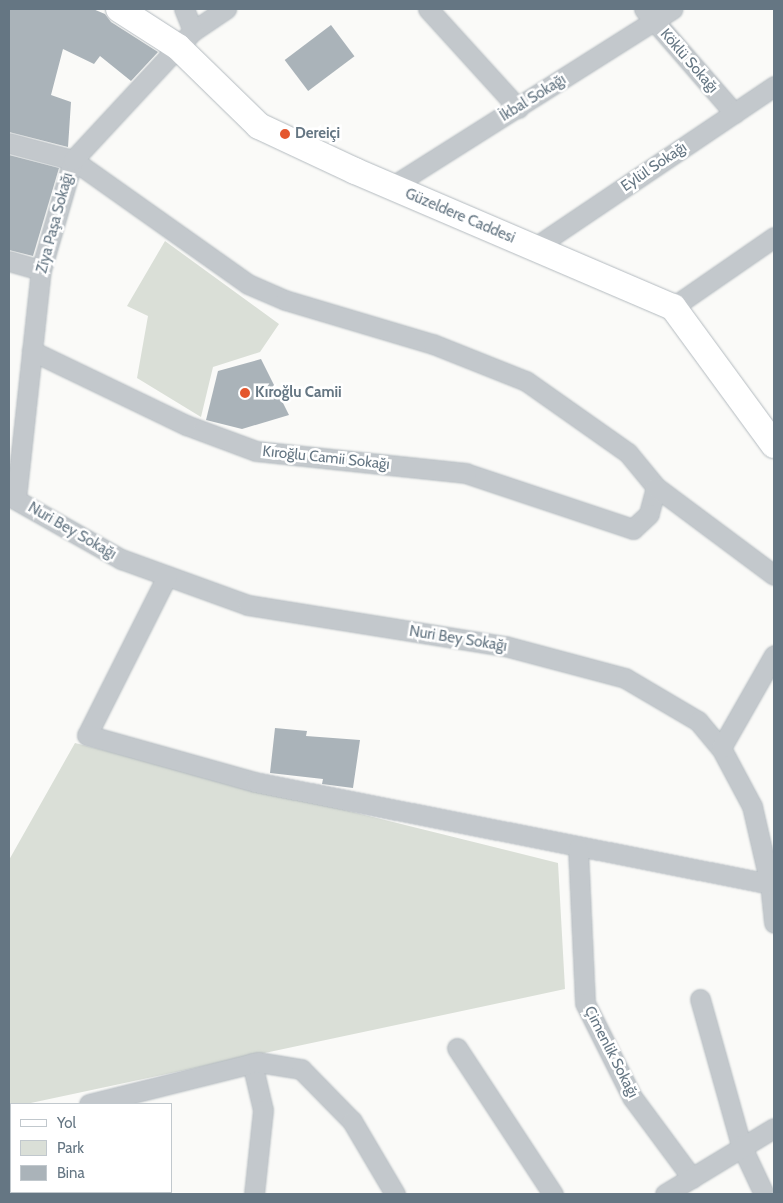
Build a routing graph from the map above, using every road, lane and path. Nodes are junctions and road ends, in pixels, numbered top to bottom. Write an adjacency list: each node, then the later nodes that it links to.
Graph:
1 (119, 9): 7 (street, Güzeldere Caddesi)
2 (184, 9): 7 (street)
3 (226, 9): 7 (street, Ziya Paşa Sokağı)
4 (428, 9): 9 (street)
5 (674, 9): 6 (street, İkbal Sokağı)
6 (649, 15): 9 (street, İkbal Sokağı); 10 (street, Köklü Sokağı)
7 (186, 39): 12 (street, Ziya Paşa Sokağı); 13 (street, Güzeldere Caddesi)
8 (774, 86): 10 (street, Eylül Sokağı)
9 (518, 108): 13 (street, İkbal Sokağı)
10 (734, 114): 15 (street, Eylül Sokağı)
11 (9, 143): 12 (street)
12 (73, 160): 17 (street, Ziya Paşa Sokağı); 21 (street)
13 (391, 187): 15 (street, Güzeldere Caddesi)
14 (774, 237): 18 (street)
15 (534, 248): 18 (street, Güzeldere Caddesi)
16 (9, 261): 17 (street)
17 (41, 270): 19 (street, Ziya Paşa Sokağı)
18 (673, 307): 20 (street)
19 (32, 351): 21 (street, Kıroğlu Camii Sokağı); 22 (street, Ziya Paşa Sokağı)
20 (774, 445)
21 (656, 488): 23 (street)
22 (12, 498): 24 (street, Nuri Bey Sokağı)
23 (774, 575)
24 (167, 576): 26 (street, Nuri Bey Sokağı); 27 (street)
25 (774, 655): 26 (street)
26 (721, 748): 28 (street, Nuri Bey Sokağı)
27 (578, 848): 28 (street); 36 (street, Çimenlik Sokağı)
28 (772, 881): 29 (street, Nuri Bey Sokağı)
29 (774, 923)
30 (700, 999): 35 (street)
31 (457, 1048): 39 (street)
32 (252, 1063): 33 (street); 37 (street); 38 (street)
33 (93, 1103)
34 (774, 1128): 35 (street)
35 (741, 1145): 36 (street); 41 (street)
36 (692, 1178): 40 (street)
37 (254, 1194)
38 (395, 1194)
39 (553, 1194)
40 (665, 1194)
41 (764, 1194)

